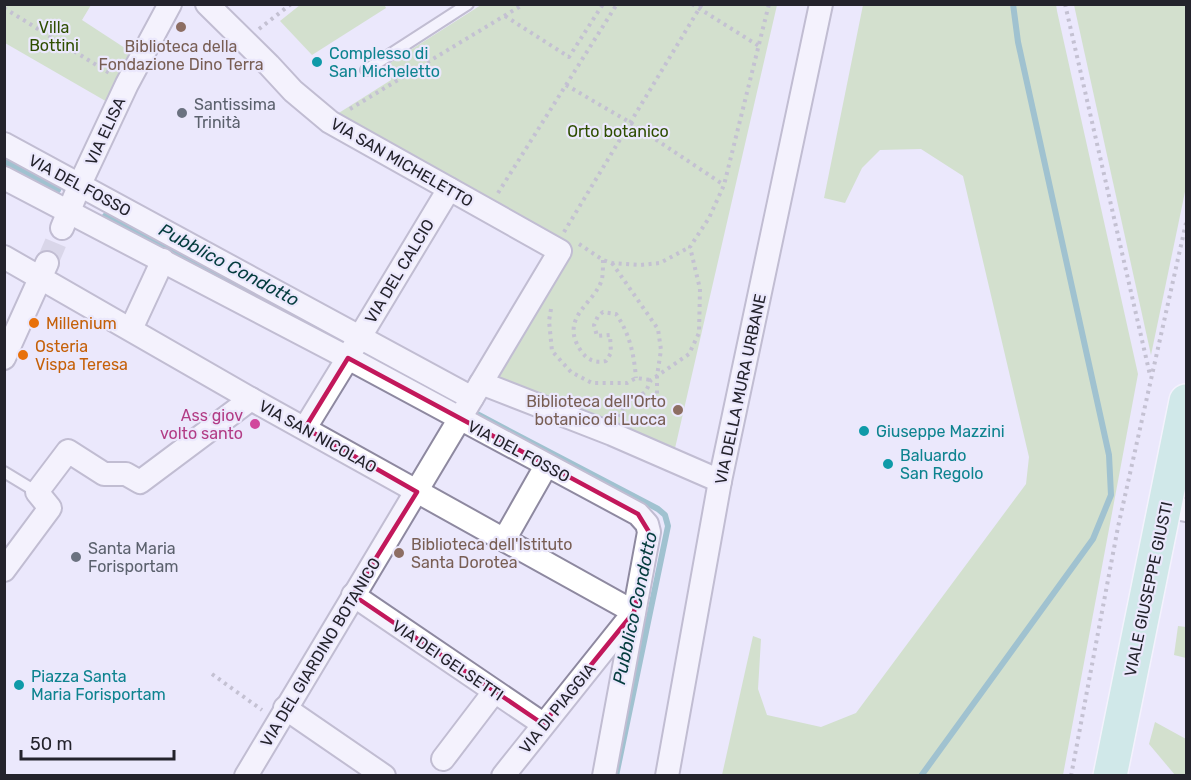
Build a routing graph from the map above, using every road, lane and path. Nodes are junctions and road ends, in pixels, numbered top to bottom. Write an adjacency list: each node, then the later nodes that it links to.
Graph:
1 (170, 4): 18 (street, VIA ELISA)
2 (207, 4): 15 (street, VIA SAN MICHELETTO)
3 (291, 4): 15 (path)
4 (468, 4): 17 (lane)
5 (524, 4): 14 (path)
6 (603, 4): 14 (path)
7 (617, 4): 19 (path)
8 (692, 4): 12 (path)
9 (769, 4): 16 (path)
10 (821, 4): 54 (street, VIA DELLA MURA URBANE)
11 (1065, 4): 43 (path)
12 (700, 7): 16 (path); 21 (path)
13 (4, 8): 18 (path)
14 (505, 16): 20 (path)
15 (244, 41): 26 (street, VIA SAN MICHELETTO)
16 (759, 46): 25 (path)
17 (366, 70)
18 (127, 84): 24 (street, VIA ELISA)
19 (566, 84): 21 (path); 27 (path)
20 (349, 110)
21 (631, 123): 25 (path); 32 (path)
22 (4, 144): 24 (street, VIA DEL FOSSO)
23 (4, 178): 28 (street, VIA DEL FOSSO)
24 (80, 184): 28 (street, VIA ELISA); 40 (street, VIA DEL FOSSO)
25 (724, 185): 31 (path)
26 (449, 189): 32 (street, VIA SAN MICHELETTO); 40 (street, VIA DEL CALCIO)
27 (493, 201)
28 (66, 220): 34 (street, VIA DEL FOSSO)
29 (1186, 223): 43 (path)
30 (582, 246): 32 (path); 32 (path); 35 (path)
31 (690, 247): 36 (path); 42 (path)
32 (570, 249): 49 (street, VIA DEL GIARDINO BOTANICO)
33 (4, 257): 37 (street, VIA SAN NICOLAO)
34 (163, 260): 39 (street); 40 (street, VIA DEL FOSSO)
35 (603, 260): 36 (path); 44 (path)
36 (612, 263): 42 (path)
37 (44, 271): 39 (street, VIA SAN NICOLAO); 41 (street)
38 (553, 299): 44 (path)
39 (130, 329): 47 (street, VIA SAN NICOLAO)
40 (353, 348): 49 (street, VIA DEL FOSSO); 51 (street, VIA DEL CALCIO)
41 (4, 358)
42 (657, 376): 45 (path); 50 (path)
43 (1151, 377): 72 (path)
44 (636, 378): 45 (path)
45 (651, 380): 46 (path)
46 (628, 397)
47 (250, 399): 51 (street, VIA SAN NICOLAO); 55 (street)
48 (1186, 401): 57 (main road, VIALE GIUSEPPE GIUSTI)
49 (469, 403): 52 (street, VIA DEL FOSSO); 54 (street); 56 (street, VIA DEL GIARDINO BOTANICO)
50 (662, 407)
51 (305, 428): 56 (street, VIA SAN NICOLAO)
52 (546, 466): 58 (street, VIA DEL FOSSO); 61 (street, VIA DEL FOSSO)
53 (4, 472): 55 (lane)
54 (720, 481): 71 (street, VIA DELLA MURA URBANE)
55 (37, 492): 59 (street)
56 (417, 492): 58 (street, VIA SAN NICOLAO); 60 (street, VIA DEL GIARDINO BOTANICO)
57 (1176, 508): 73 (main road, VIALE GIUSEPPE GIUSTI)
58 (504, 540): 61 (street, VIA SAN NICOLAO)
59 (4, 570)
60 (353, 595): 63 (street, VIA DEI GELSETTI); 64 (street, VIA DEL GIARDINO BOTANICO)
61 (634, 612): 65 (street, VIA DI PIAGGIA); 70 (street, VIA DEL FOSSO)
62 (212, 674): 64 (path)
63 (494, 692): 65 (street, VIA DEI GELSETTI); 66 (street)
64 (281, 715): 67 (street, VIA DEL GIARDINO BOTANICO); 68 (street)
65 (543, 724): 69 (street, VIA DI PIAGGIA)
66 (443, 759)
67 (246, 776)
68 (384, 776)
69 (503, 776)
70 (604, 776)
71 (667, 776)
72 (1071, 776)
73 (1110, 776)

